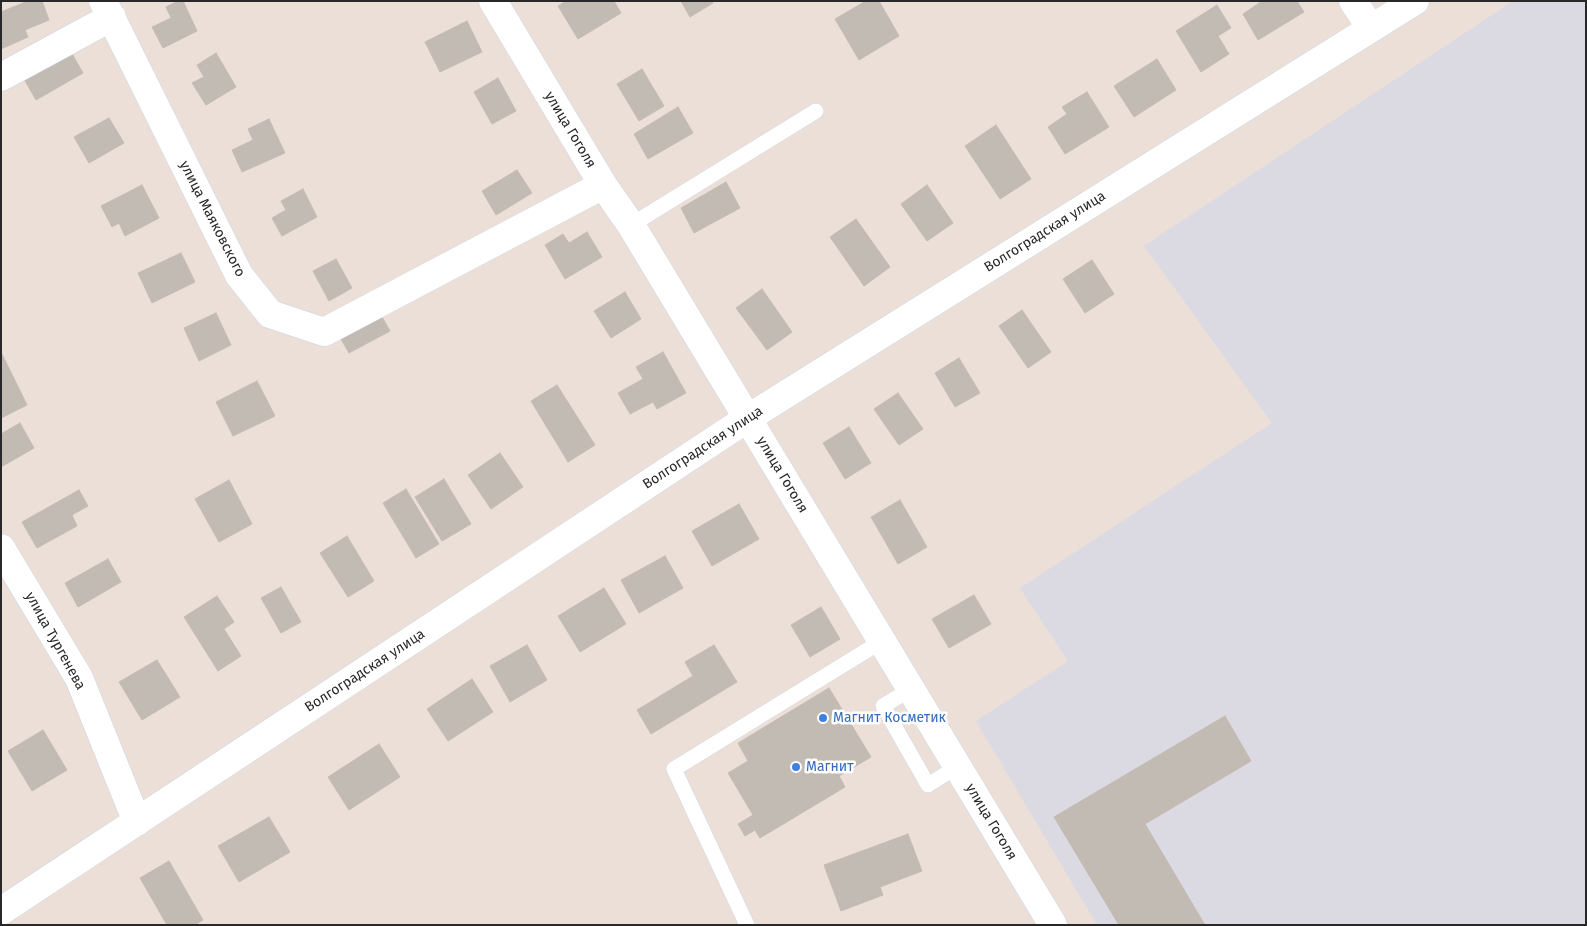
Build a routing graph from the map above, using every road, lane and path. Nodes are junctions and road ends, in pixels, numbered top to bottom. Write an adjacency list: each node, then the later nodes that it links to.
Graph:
1 (493, 1): 8 (street, улица Гоголя)
2 (1353, 1): 5 (street)
3 (1415, 1): 5 (street, Волгоградская улица)
4 (108, 9): 6 (street); 8 (street, улица Маяковского)
5 (1371, 28): 10 (street, Волгоградская улица)
6 (1, 77)
7 (816, 112): 9 (lane)
8 (603, 185): 9 (street, улица Гоголя)
9 (631, 225): 10 (street, улица Гоголя)
10 (748, 418): 12 (street, улица Гоголя); 13 (street, Волгоградская улица)
11 (1, 548): 13 (street, улица Тургенева)
12 (882, 641): 15 (lane); 16 (street, улица Гоголя)
13 (137, 822): 14 (street, Волгоградская улица)
14 (1, 912)
15 (747, 925)
16 (1053, 925)

